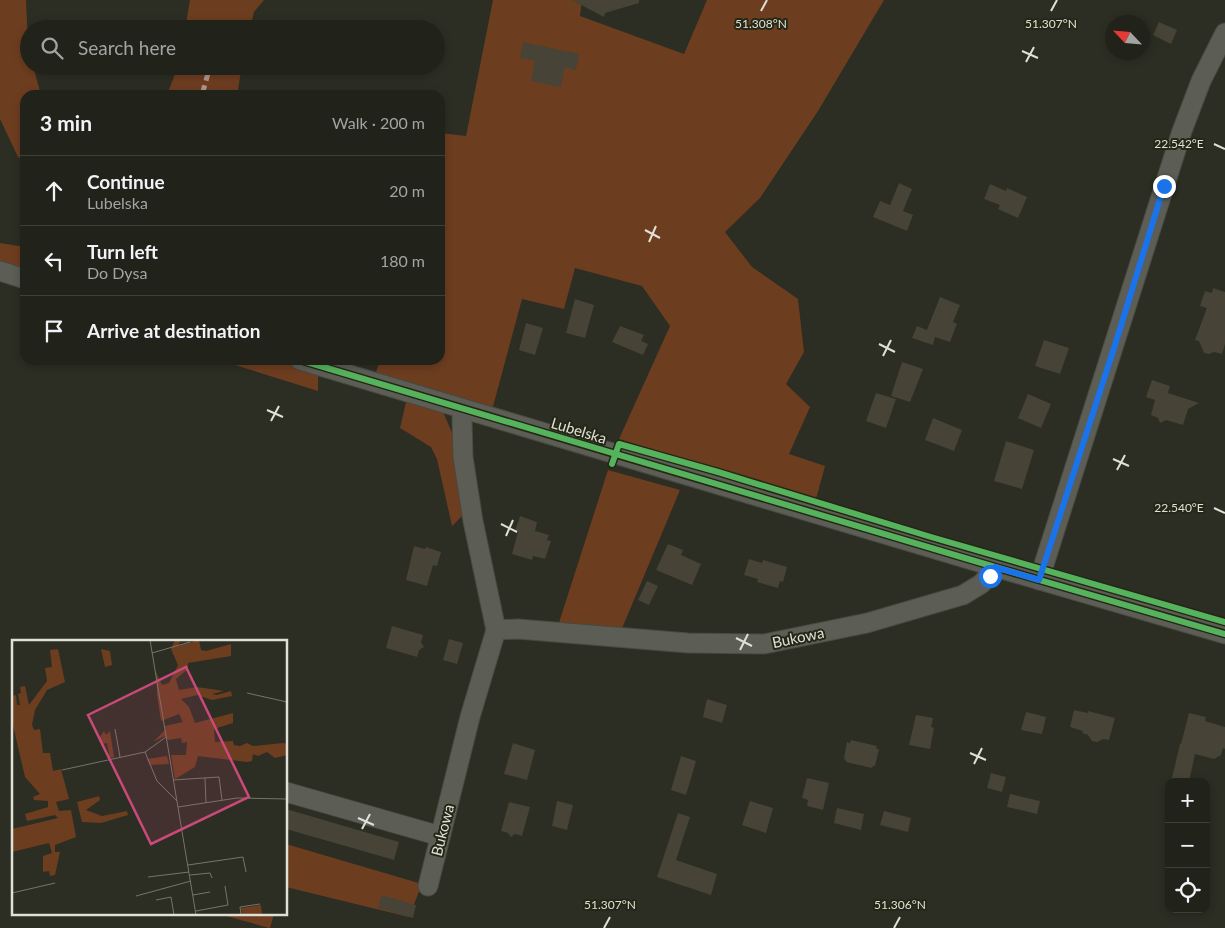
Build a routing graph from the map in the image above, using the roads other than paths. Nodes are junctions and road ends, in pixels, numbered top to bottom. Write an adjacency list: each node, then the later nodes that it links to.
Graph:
1 (1225, 33): 7 (street)
2 (0, 271): 3 (street)
3 (20, 277)
4 (317, 365): 5 (street, Lubelska)
5 (464, 409): 6 (street, Lubelska); 8 (street, Bukowa)
6 (995, 567): 7 (street, Lubelska); 8 (street, Bukowa)
7 (1039, 580): 9 (street, Lubelska)
8 (496, 630): 11 (street, Bukowa)
9 (1225, 634)
10 (288, 793): 11 (street)
11 (440, 836): 12 (street, Bukowa)
12 (428, 886)

